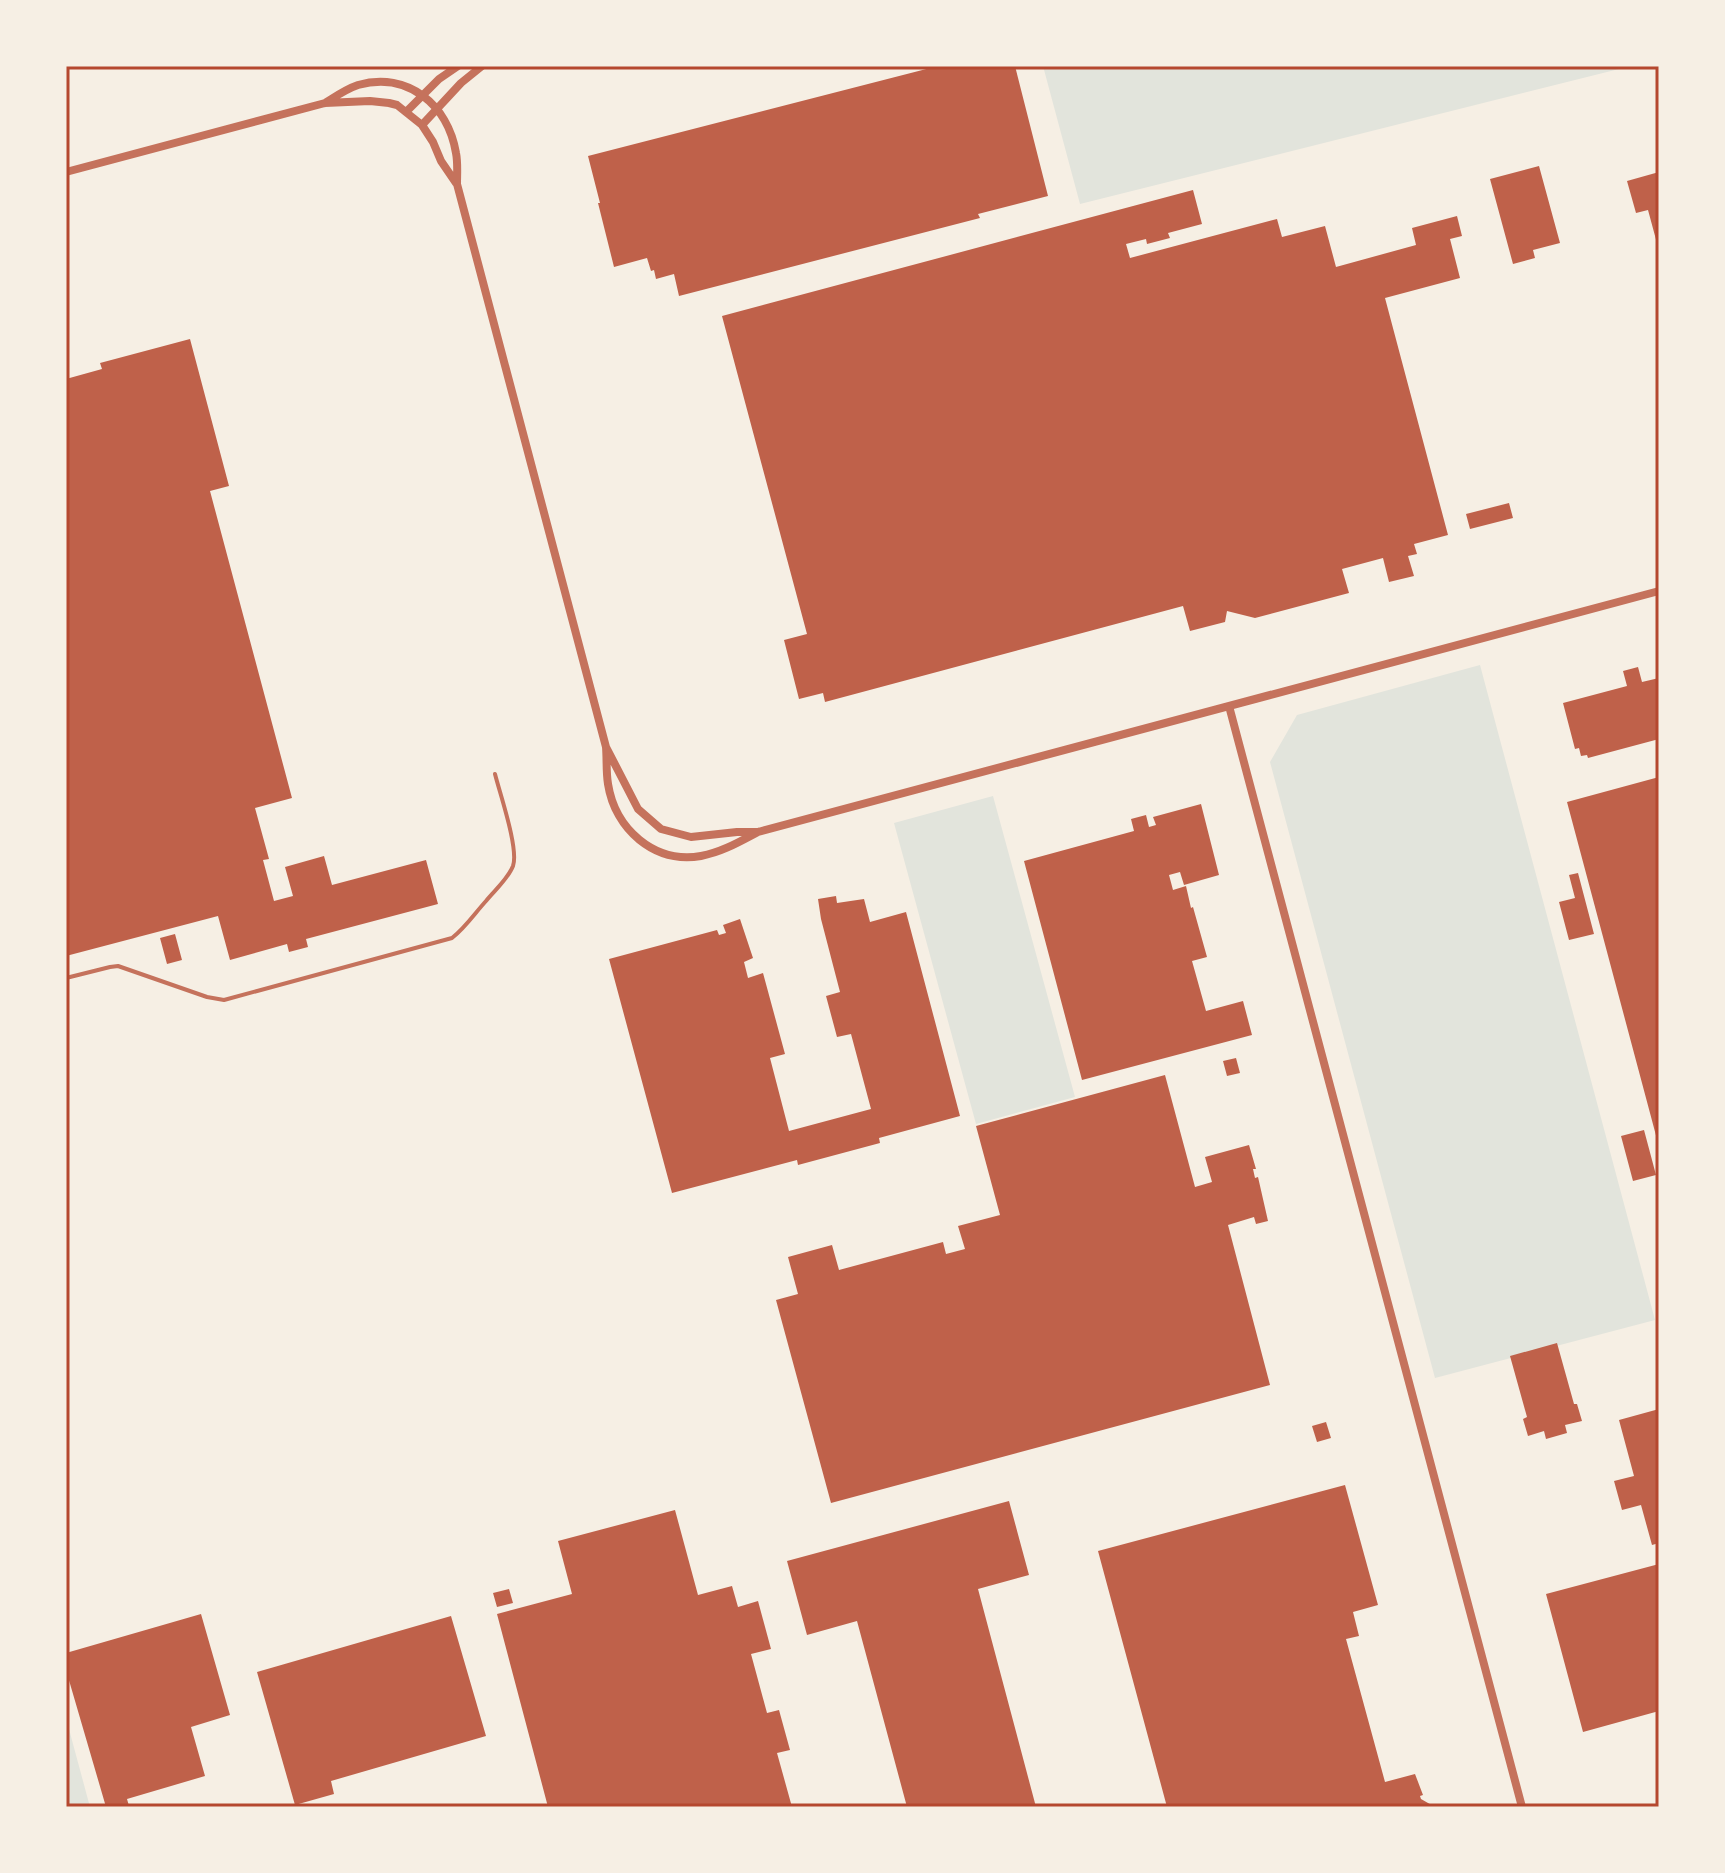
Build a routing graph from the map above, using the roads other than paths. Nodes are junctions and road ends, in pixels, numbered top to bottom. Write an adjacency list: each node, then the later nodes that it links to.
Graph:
1 (458, 66): 3 (street)
2 (482, 66): 5 (street)
3 (422, 94): 4 (street); 5 (street); 6 (street)
4 (325, 103): 6 (street); 8 (street)
5 (436, 108): 7 (street); 9 (street)
6 (407, 111): 7 (street)
7 (422, 125): 9 (street)
8 (66, 172)
9 (457, 184): 12 (street)
10 (1659, 591): 11 (street)
11 (1229, 706): 14 (street); 16 (street)
12 (606, 747): 14 (street); 14 (street)
13 (495, 774): 15 (lane)
14 (758, 832)
15 (66, 978)
16 (1522, 1807)

